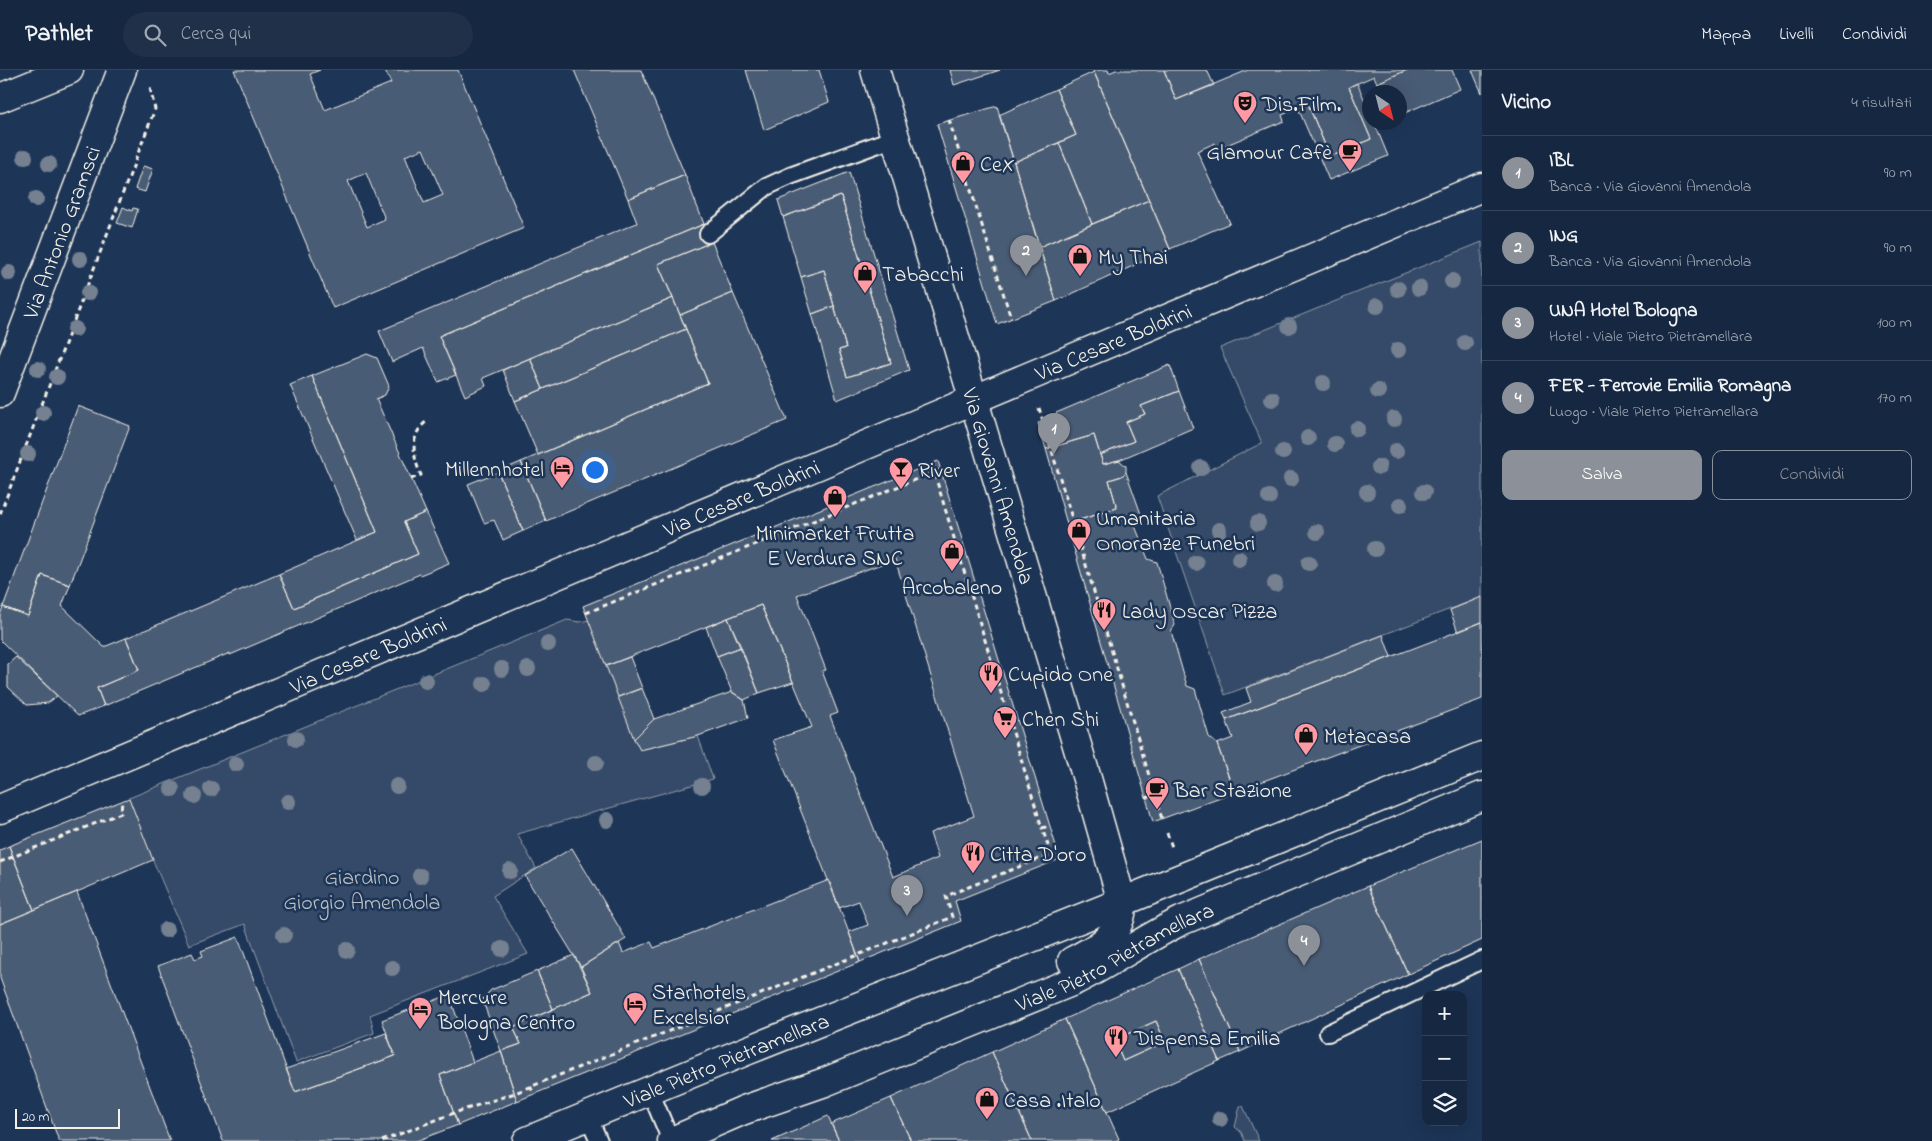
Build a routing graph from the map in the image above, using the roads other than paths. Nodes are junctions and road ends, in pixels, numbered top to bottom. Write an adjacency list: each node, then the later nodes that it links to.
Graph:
1 (69, 70): 4 (street)
2 (122, 70): 8 (street, Via Antonio Gramsci)
3 (875, 70): 5 (street, Via Giovanni Amendola)
4 (0, 98)
5 (895, 138): 7 (lane); 9 (street, Via Giovanni Amendola)
6 (1482, 187): 9 (street, Via Cesare Boldrini)
7 (708, 234)
8 (0, 393)
9 (973, 400): 12 (street, Via Cesare Boldrini); 13 (street, Via Giovanni Amendola)
10 (1482, 756): 13 (street, Viale Pietro Pietramellara)
11 (1482, 796): 17 (street, Viale Pietro Pietramellara)
12 (0, 809)
13 (1122, 902): 16 (street, Viale Pietro Pietramellara); 17 (street, Viale Pietro Pietramellara)
14 (1482, 960): 15 (lane)
15 (1328, 1033)
16 (650, 1091): 18 (street, Viale Pietro Pietramellara); 21 (lane)
17 (744, 1110): 21 (street, Viale Pietro Pietramellara)
18 (588, 1116): 19 (street, Viale Pietro Pietramellara); 20 (lane)
19 (527, 1141)
20 (599, 1141)
21 (671, 1141)

